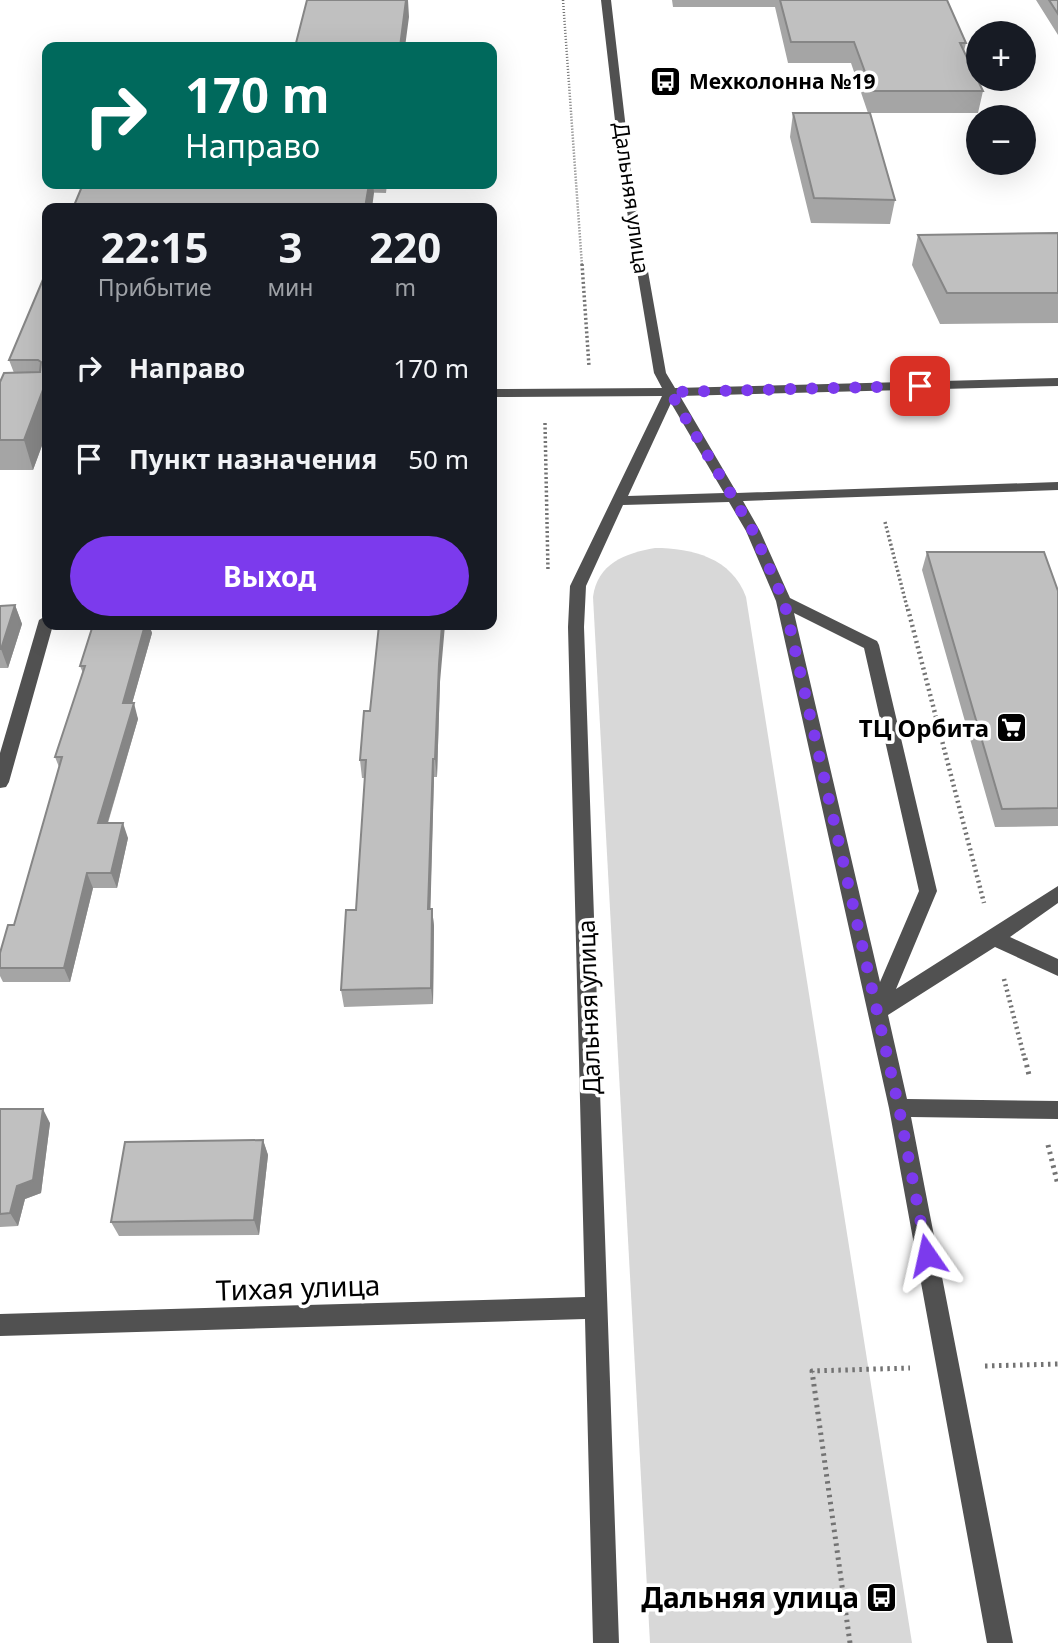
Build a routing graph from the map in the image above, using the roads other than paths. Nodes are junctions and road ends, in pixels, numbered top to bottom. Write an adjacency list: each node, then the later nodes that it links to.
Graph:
1 (606, 0): 3 (street, Дальняя улица)
2 (1058, 382): 3 (street)
3 (670, 392): 4 (street); 6 (street, Дальняя улица); 7 (street, Дальняя улица)
4 (497, 393)
5 (1058, 486): 6 (street)
6 (733, 497): 7 (street); 8 (street, Дальняя улица)
7 (618, 501): 17 (street, Дальняя улица)
8 (784, 601): 14 (street, Дальняя улица); 14 (street)
9 (44, 630): 10 (street)
10 (0, 782)
11 (1058, 893): 12 (street)
12 (994, 938): 13 (street); 14 (street)
13 (1058, 968)
14 (877, 1011): 15 (street, Дальняя улица)
15 (899, 1108): 16 (street); 20 (street, Дальняя улица)
16 (1048, 1110)
17 (598, 1308): 18 (street, Тихая улица); 19 (street, Дальняя улица)
18 (0, 1325)
19 (606, 1643)
20 (1000, 1643)

